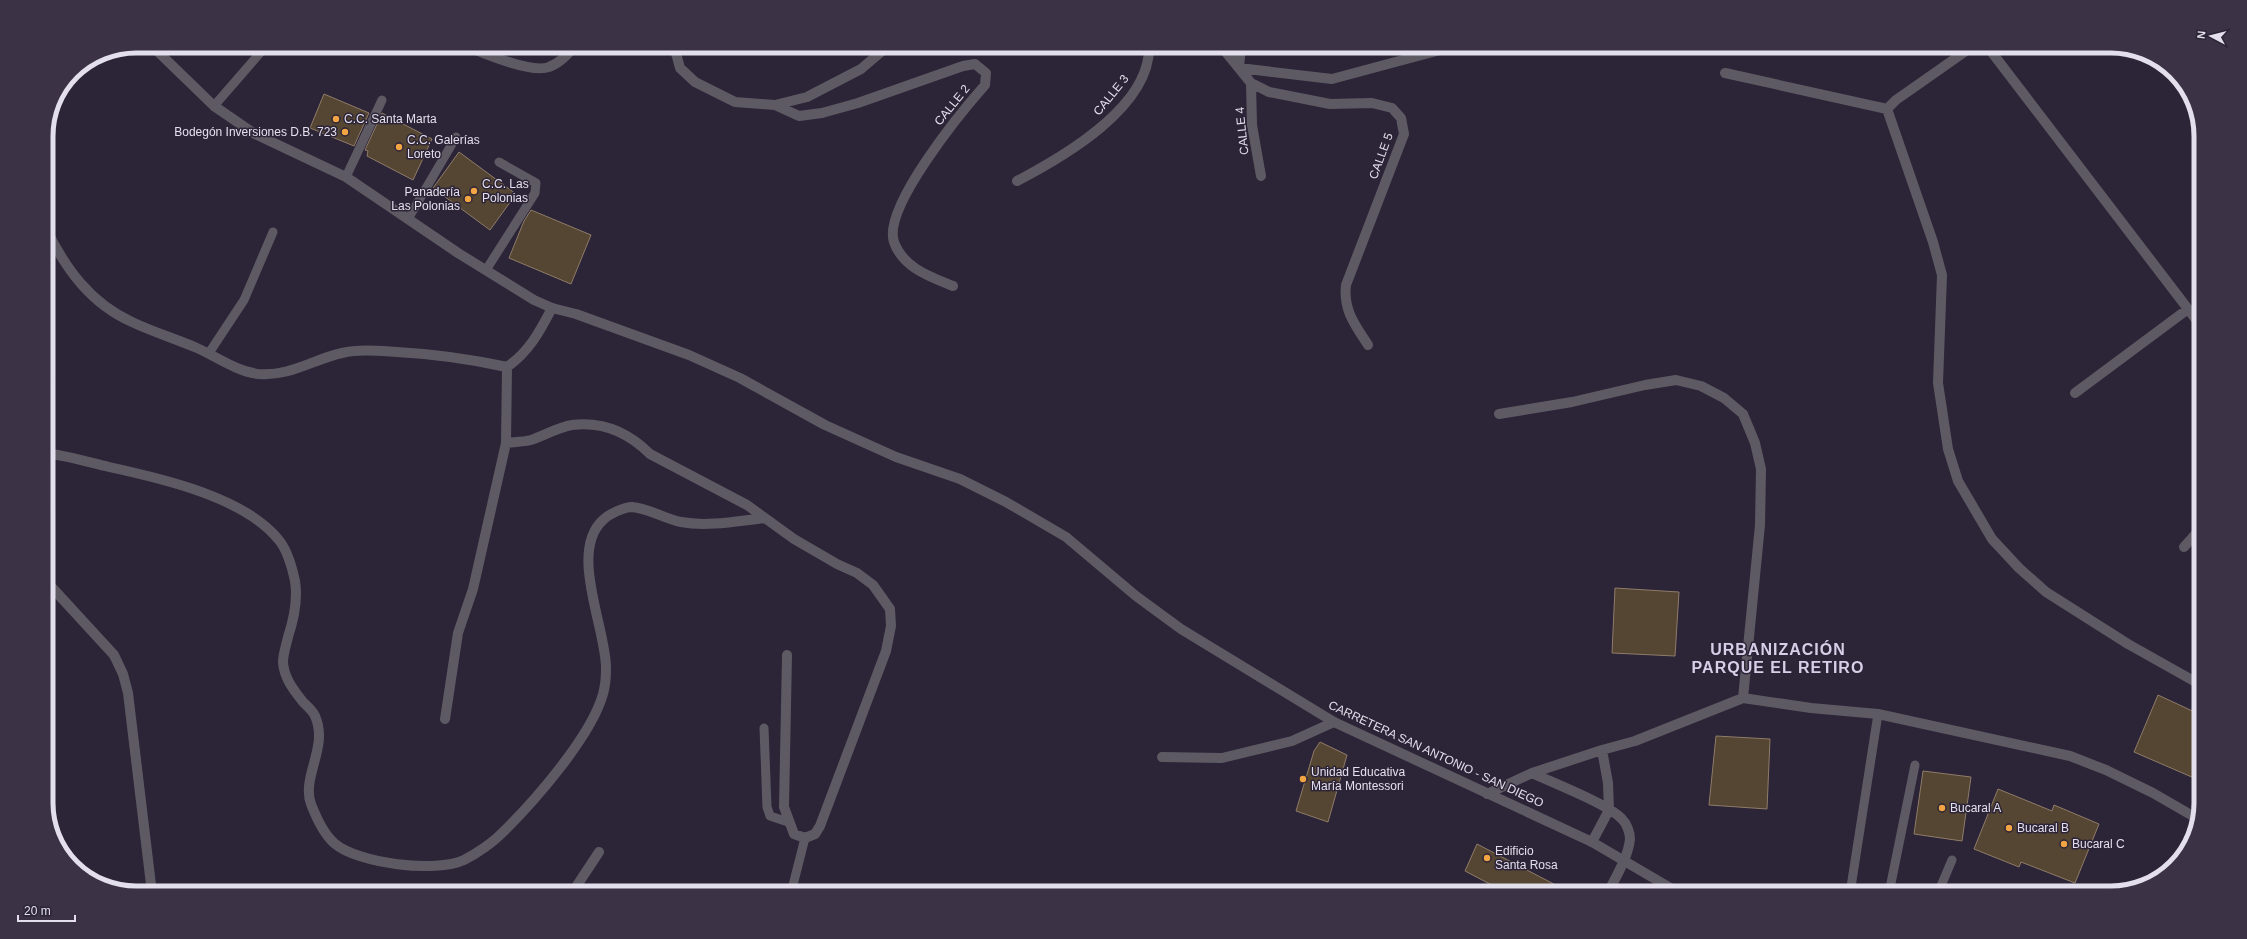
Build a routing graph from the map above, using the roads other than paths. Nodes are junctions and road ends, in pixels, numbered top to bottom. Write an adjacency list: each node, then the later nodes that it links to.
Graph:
1 (159, 53): 17 (street, CARRETERA SAN ANTONIO - SAN DIEGO)
2 (260, 53): 17 (lane)
3 (483, 53): 4 (street)
4 (568, 53)
5 (676, 53): 18 (street)
6 (880, 53): 18 (street)
7 (1150, 53): 24 (street, CALLE 3)
8 (1227, 53): 13 (street)
9 (1241, 53): 13 (street)
10 (1430, 53): 13 (street)
11 (1963, 53): 19 (street)
12 (1992, 53): 31 (street)
13 (1240, 68): 15 (street)
14 (1725, 73): 19 (street)
15 (1251, 83): 22 (street, CALLE 4); 33 (street, CALLE 5)
16 (382, 100): 23 (lane)
17 (214, 106): 23 (street, CARRETERA SAN ANTONIO - SAN DIEGO)
18 (775, 106): 29 (street, CALLE 2)
19 (1887, 109): 45 (street)
20 (456, 137): 25 (lane)
21 (499, 162): 28 (lane)
22 (1261, 176)
23 (346, 177): 25 (street, CARRETERA SAN ANTONIO - SAN DIEGO)
24 (1017, 181)
25 (408, 219): 28 (street, CARRETERA SAN ANTONIO - SAN DIEGO)
26 (273, 232): 34 (lane)
27 (53, 242): 34 (street)
28 (486, 270): 30 (street, CARRETERA SAN ANTONIO - SAN DIEGO)
29 (953, 286)
30 (552, 308): 35 (street); 49 (street, CARRETERA SAN ANTONIO - SAN DIEGO)
31 (2188, 309): 32 (street); 36 (street)
32 (2194, 317)
33 (1368, 346)
34 (209, 353): 35 (street)
35 (507, 367): 38 (street)
36 (2075, 393)
37 (1499, 414): 46 (street)
38 (506, 443): 40 (street); 48 (street)
39 (53, 455): 40 (street)
40 (765, 518): 59 (street)
41 (2194, 536): 42 (street)
42 (2184, 547)
43 (53, 589): 64 (street)
44 (787, 656): 58 (street)
45 (2194, 681)
46 (1743, 698): 47 (street); 51 (street)
47 (1878, 714): 57 (street); 69 (lane)
48 (445, 719)
49 (1334, 722): 52 (street); 55 (street, CARRETERA SAN ANTONIO - SAN DIEGO)
50 (764, 728): 58 (lane)
51 (1602, 750): 54 (street); 56 (street)
52 (1162, 757)
53 (1915, 765): 70 (lane)
54 (1532, 773): 55 (street); 56 (street)
55 (1487, 794): 60 (street, CARRETERA SAN ANTONIO - SAN DIEGO)
56 (1609, 810): 60 (street); 62 (street)
57 (2193, 816)
58 (788, 822): 59 (street)
59 (805, 838): 66 (lane)
60 (1592, 842): 62 (street, CARRETERA SAN ANTONIO - SAN DIEGO)
61 (599, 852): 65 (street)
62 (1624, 860): 67 (street); 68 (street, CARRETERA SAN ANTONIO - SAN DIEGO)
63 (1952, 860): 71 (lane)
64 (151, 886)
65 (577, 886)
66 (793, 886)
67 (1611, 886)
68 (1667, 886)
69 (1851, 886)
70 (1890, 886)
71 (1941, 886)

